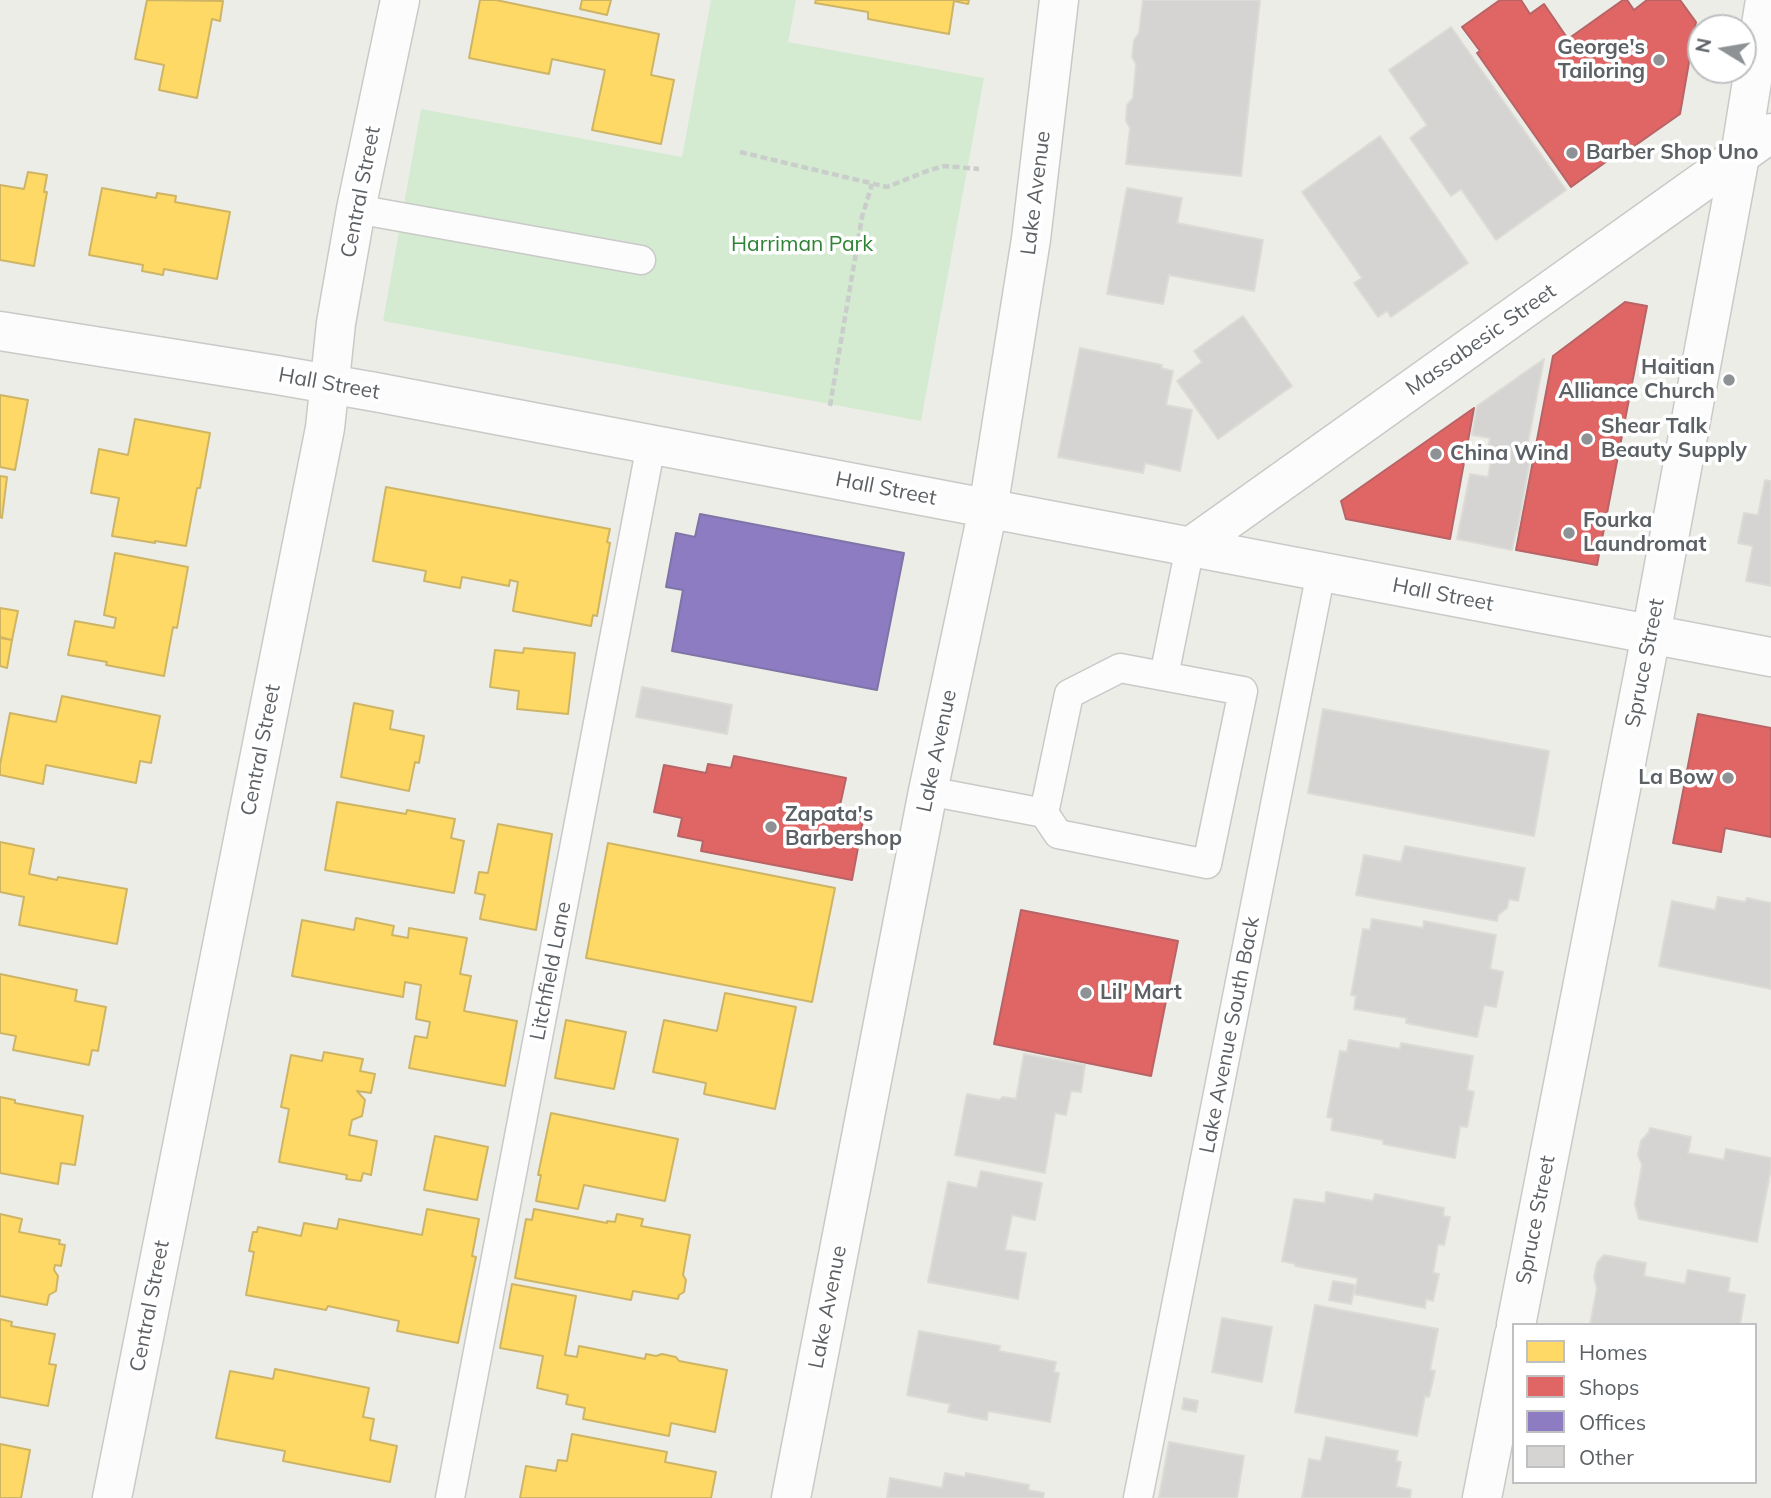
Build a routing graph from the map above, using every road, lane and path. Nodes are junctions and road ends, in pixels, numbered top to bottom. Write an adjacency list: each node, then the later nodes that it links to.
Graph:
1 (400, 0): 9 (street, Central Street)
2 (1059, 0): 15 (street, Lake Avenue)
3 (1765, 0): 6 (street, Spruce Street)
4 (1771, 132): 6 (street, Massabesic Street)
5 (740, 152): 8 (path)
6 (1740, 156): 16 (street, Massabesic Street); 18 (street, Spruce Street)
7 (979, 169): 8 (path)
8 (872, 183): 13 (path)
9 (356, 209): 10 (lane); 12 (street, Central Street)
10 (641, 260)
11 (0, 331): 12 (street, Hall Street)
12 (329, 384): 14 (street, Hall Street); 25 (street, Central Street)
13 (830, 406)
14 (651, 444): 15 (street, Hall Street); 26 (lane, Litchfield Lane)
15 (988, 509): 16 (street, Hall Street); 21 (street, Lake Avenue)
16 (1190, 547): 17 (street, Hall Street); 20 (lane)
17 (1321, 572): 18 (street, Hall Street); 28 (lane, Lake Avenue South Back)
18 (1651, 635): 19 (street, Hall Street); 23 (street, Spruce Street)
19 (1771, 657)
20 (1164, 676): 22 (lane); 22 (lane)
21 (928, 791): 22 (lane); 27 (street, Lake Avenue)
22 (1044, 813)
23 (1516, 1323)
24 (1512, 1345): 29 (street)
25 (112, 1498)
26 (450, 1498)
27 (791, 1498)
28 (1138, 1498)
29 (1482, 1498)

